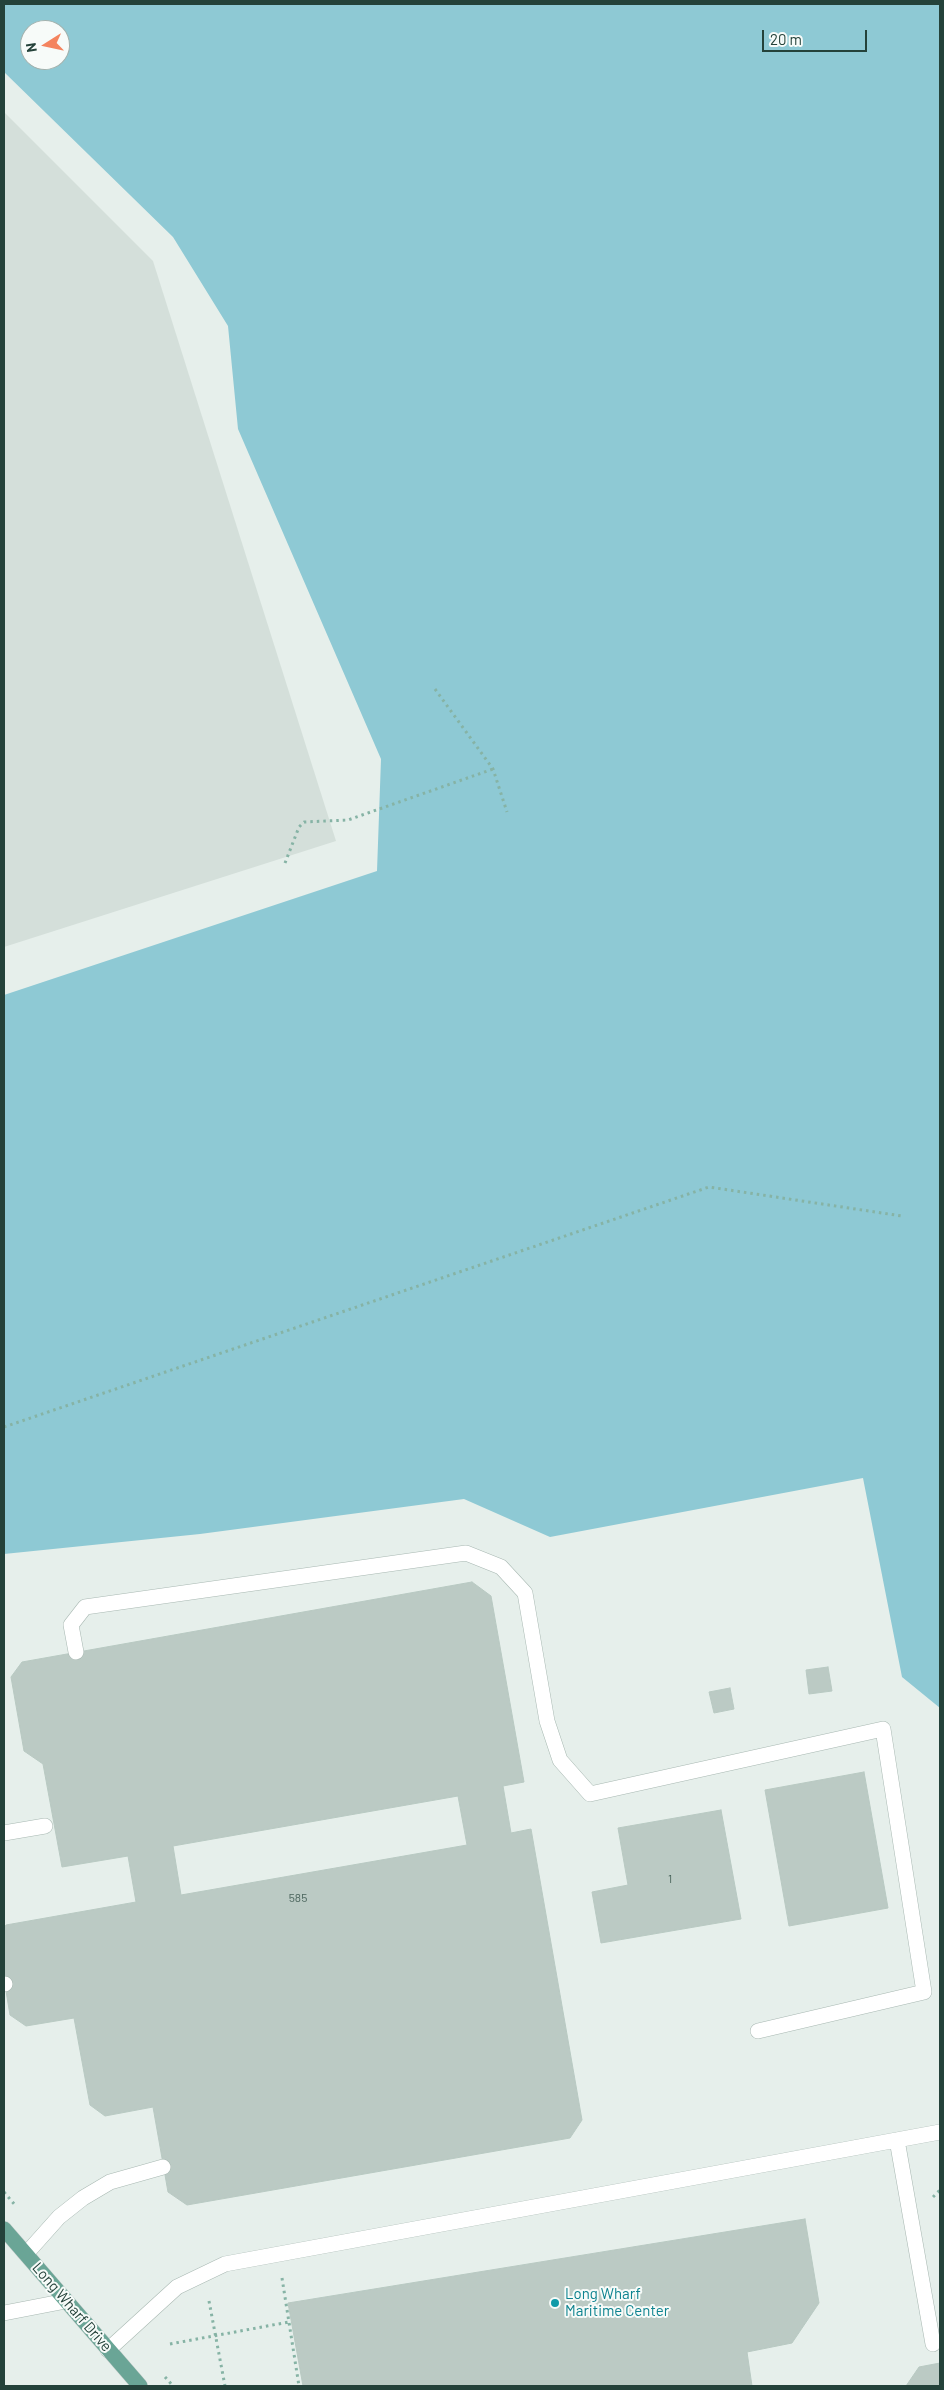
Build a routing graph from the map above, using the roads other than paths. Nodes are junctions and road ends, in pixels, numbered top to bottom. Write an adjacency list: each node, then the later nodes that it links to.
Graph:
1 (76, 1652): 4 (lane)
2 (45, 1826): 3 (lane)
3 (4, 1833)
4 (758, 2030)
5 (940, 2132): 6 (lane)
6 (897, 2140): 12 (lane); 13 (lane)
7 (163, 2167): 9 (lane)
8 (4, 2229): 9 (main road, Long Wharf Drive)
9 (26, 2254): 10 (main road, Long Wharf Drive)
10 (66, 2301): 11 (lane); 13 (main road, Long Wharf Drive)
11 (4, 2313)
12 (933, 2344)
13 (108, 2350): 14 (main road, Long Wharf Drive)
14 (140, 2386)

